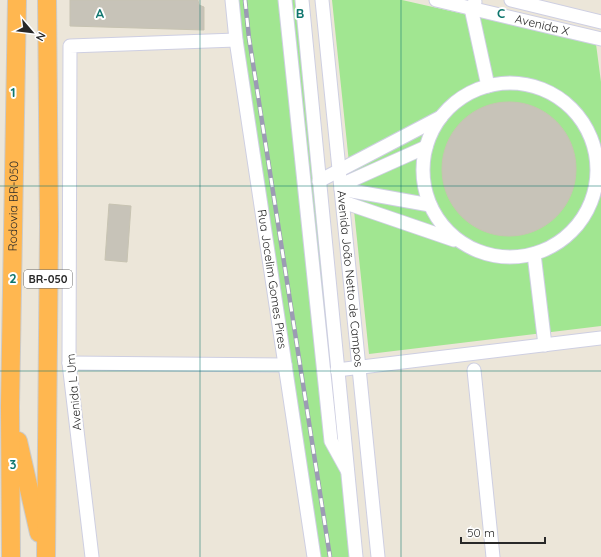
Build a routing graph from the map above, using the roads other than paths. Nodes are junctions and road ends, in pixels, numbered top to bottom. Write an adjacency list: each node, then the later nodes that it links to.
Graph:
1 (18, 0): 31 (highway, Rodovia BR-050 / BR-050)
2 (47, 0): 21 (highway, BR-050)
3 (232, 0): 12 (street, Rua Jocelim Gomes Pires)
4 (285, 0): 32 (street)
5 (302, 0): 17 (street, Avenida João Netto de Campos)
6 (322, 0): 16 (street, Avenida João Netto de Campos)
7 (436, 0): 9 (street, Avenida X)
8 (511, 0): 10 (street, Avenida X)
9 (473, 4): 11 (street, Avenida X); 13 (street)
10 (601, 22)
11 (601, 39)
12 (236, 40): 20 (street, Avenida L Um); 27 (street, Rua Jocelim Gomes Pires)
13 (488, 86): 14 (street); 23 (street)
14 (442, 116): 15 (street); 16 (street)
15 (426, 147): 18 (street); 19 (street)
16 (340, 171): 17 (street); 18 (street, Avenida João Netto de Campos)
17 (319, 181): 29 (street, Avenida João Netto de Campos)
18 (342, 192): 19 (street); 22 (street); 28 (street, Avenida João Netto de Campos)
19 (430, 205): 22 (street)
20 (71, 225): 21 (street); 26 (street, Avenida L Um)
21 (49, 226): 34 (highway, BR-050)
22 (460, 242): 23 (street)
23 (534, 254): 25 (street)
24 (601, 338): 25 (street)
25 (545, 345): 28 (street)
26 (69, 362): 27 (street); 35 (street, Avenida L Um)
27 (285, 365): 36 (street, Rua Jocelim Gomes Pires)
28 (360, 366): 29 (street); 38 (street, Avenida João Netto de Campos)
29 (337, 370): 32 (street, Avenida João Netto de Campos)
30 (474, 370): 39 (street)
31 (10, 406): 33 (highway, Rodovia BR-050 / BR-050); 34 (highway)
32 (349, 474): 37 (street, Avenida João Netto de Campos)
33 (11, 557)
34 (45, 557)
35 (92, 557)
36 (314, 557)
37 (356, 557)
38 (378, 557)
39 (494, 557)

